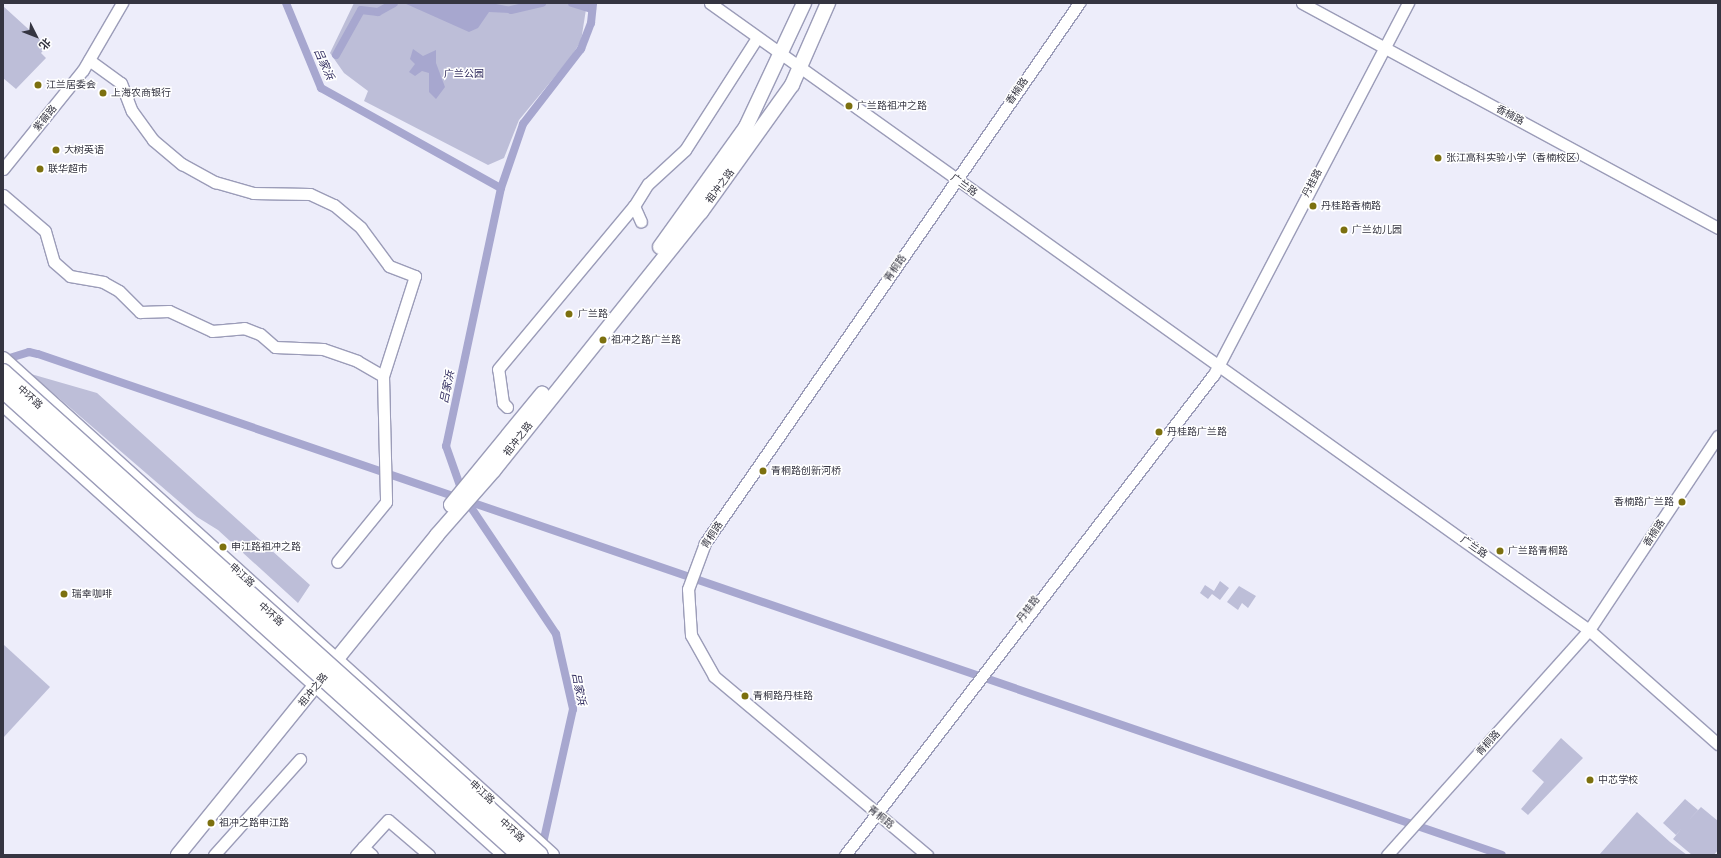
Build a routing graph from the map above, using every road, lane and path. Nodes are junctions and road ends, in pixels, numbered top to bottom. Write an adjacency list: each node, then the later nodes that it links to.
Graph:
1 (122, 3): 12 (street, 紫薇路)
2 (710, 3): 9 (street, 广兰路)
3 (717, 3): 11 (street, 广兰路)
4 (804, 3): 11 (main road, 祖冲之路)
5 (828, 3): 13 (main road, 祖冲之路)
6 (1078, 3): 15 (street, 香楠路)
7 (1302, 3): 10 (street, 香楠路)
8 (1408, 3): 10 (street, 丹桂路)
9 (757, 38): 11 (street, 广兰路); 17 (street)
10 (1385, 48): 19 (street, 香楠路); 21 (street, 丹桂路)
11 (781, 52): 13 (street, 广兰路); 28 (main road, 祖冲之路)
12 (89, 60): 14 (street, 紫薇路); 23 (street)
13 (801, 67): 15 (street, 广兰路); 28 (main road, 祖冲之路)
14 (3, 169)
15 (958, 178): 21 (street, 广兰路); 35 (street, 青桐路)
16 (3, 195): 23 (street)
17 (634, 206): 18 (street); 26 (street)
18 (641, 222)
19 (1718, 228)
20 (3, 359): 31 (main road, 申江路)
21 (1218, 364): 30 (street, 广兰路); 35 (street, 丹桂路)
22 (3, 372): 44 (highway, 中环路, bridge)
23 (383, 376): 29 (street)
24 (3, 390): 43 (highway, 中环路, bridge)
25 (3, 404): 32 (main road)
26 (507, 407)
27 (1718, 436): 30 (street, 香楠路)
28 (491, 466): 31 (main road, 祖冲之路)
29 (337, 562)
30 (1589, 630): 33 (street, 广兰路); 49 (street, 青桐路)
31 (334, 658): 32 (main road, 祖冲之路); 45 (main road, 申江路)
32 (312, 684): 37 (main road, 祖冲之路); 38 (main road, 祖冲之路); 42 (main road)
33 (1718, 744)
34 (300, 759): 39 (street)
35 (875, 812): 46 (street, 丹桂路); 47 (street, 丹桂路); 48 (street, 青桐路)
36 (359, 851): 40 (street); 41 (street)
37 (168, 855)
38 (178, 855)
39 (214, 855)
40 (372, 855)
41 (429, 855)
42 (505, 855)
43 (520, 855)
44 (540, 855)
45 (552, 855)
46 (838, 855)
47 (845, 855)
48 (927, 855)
49 (1387, 855)

